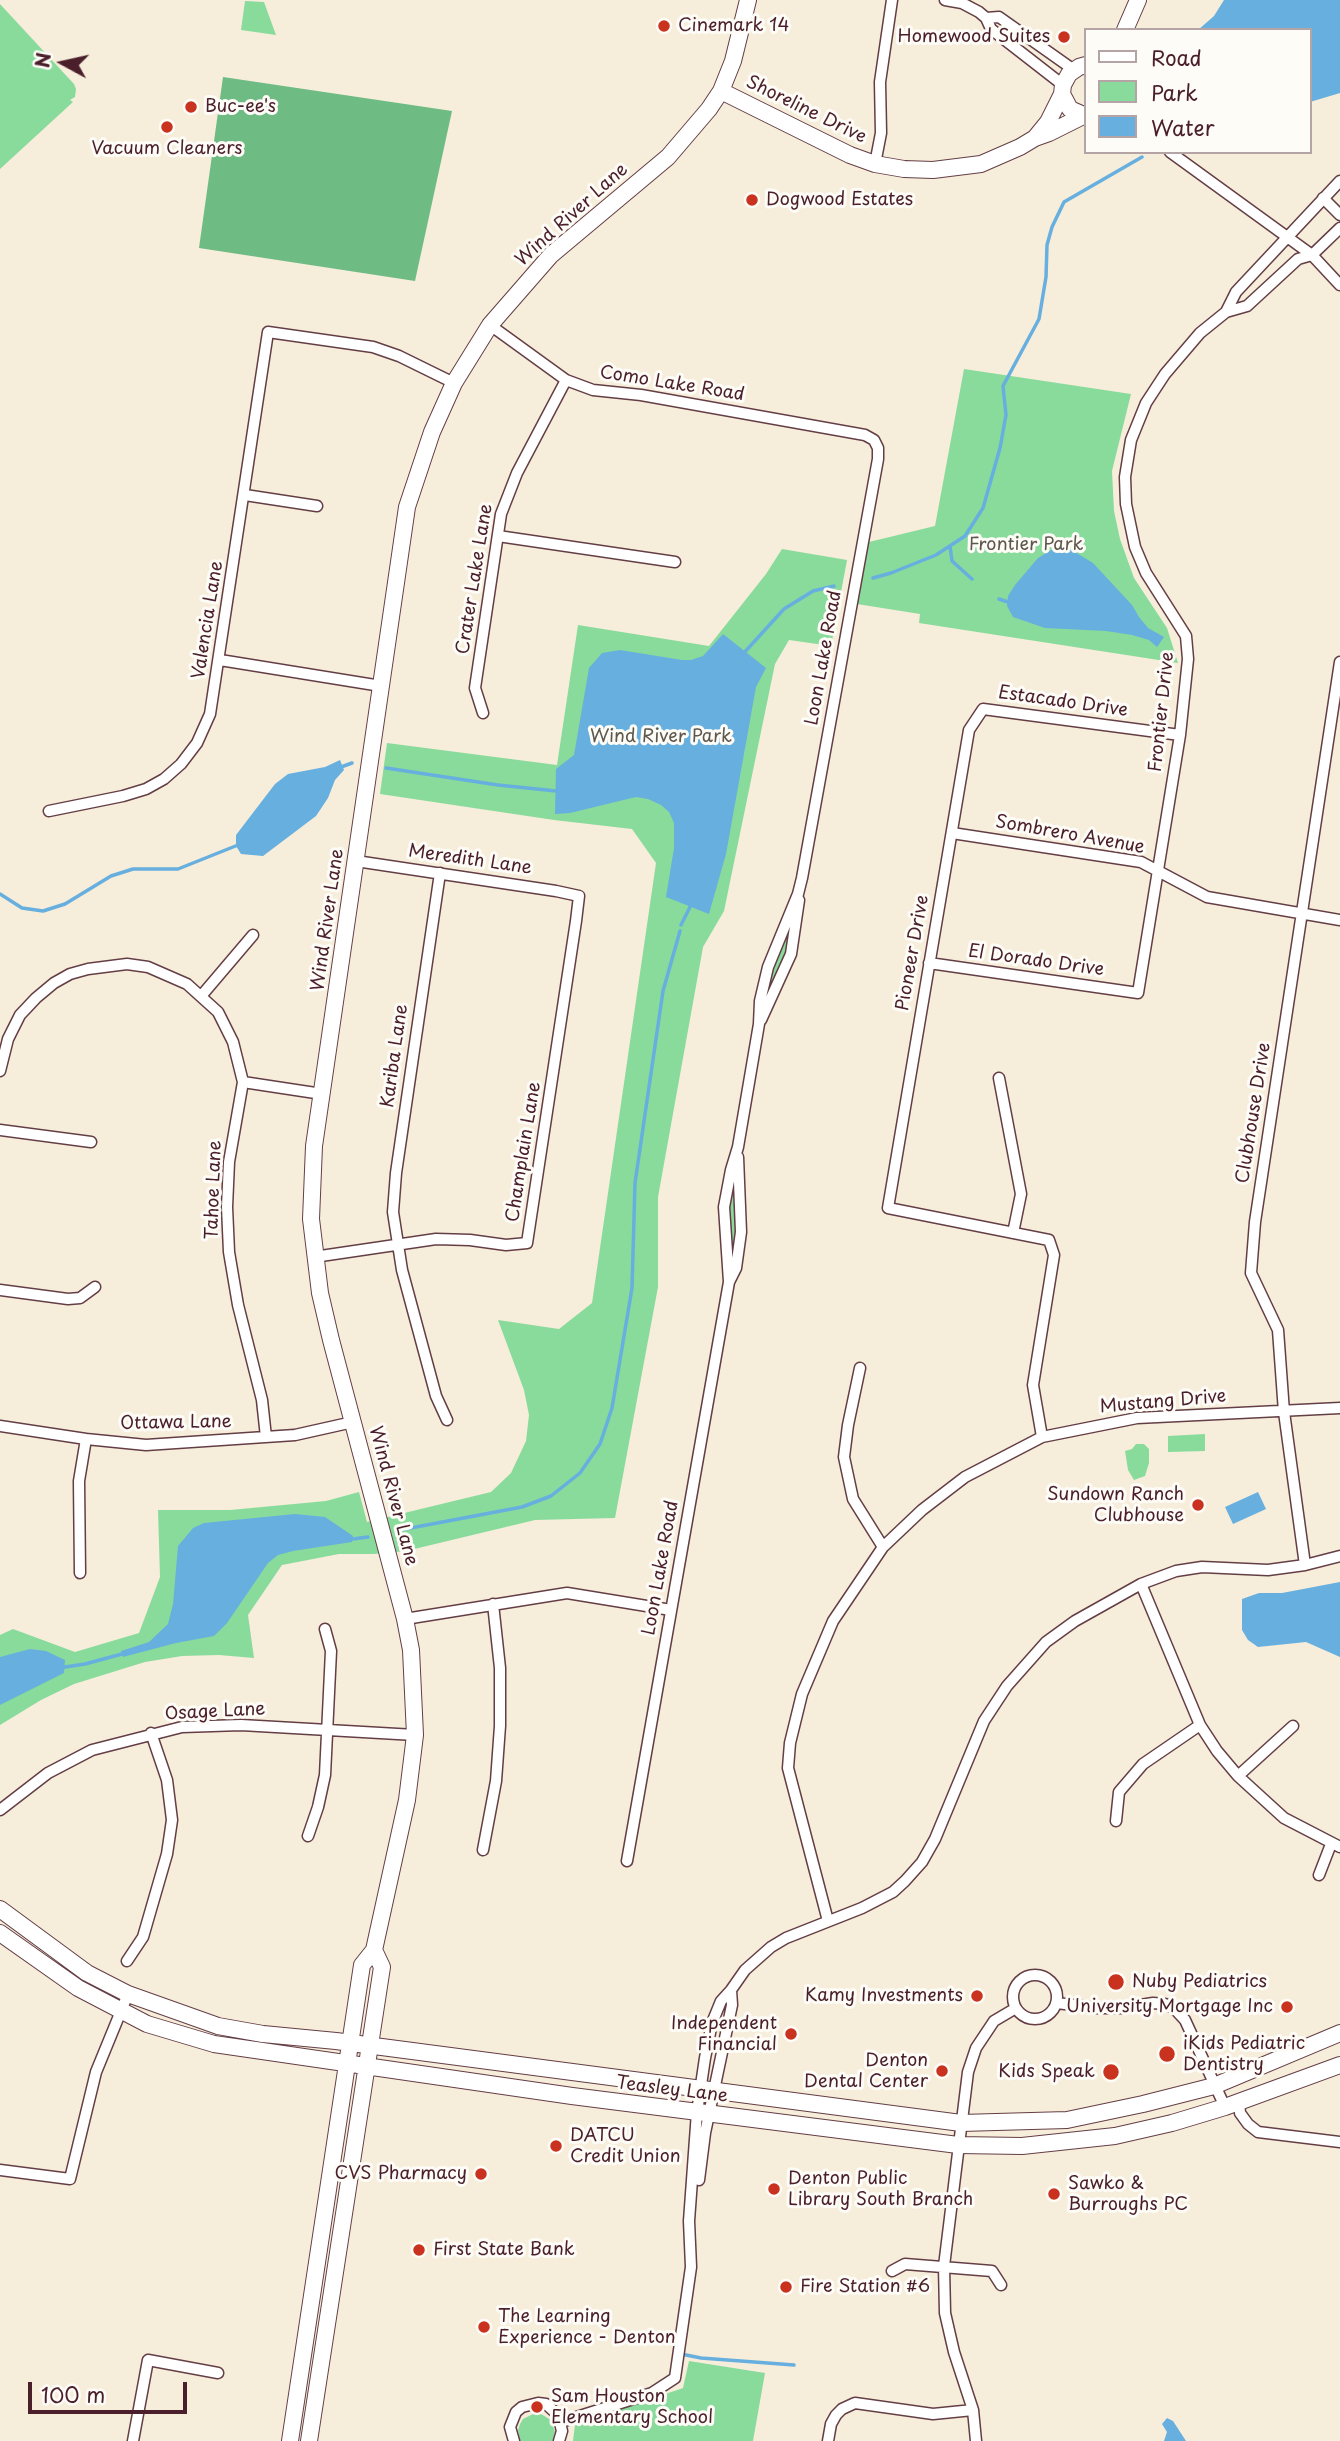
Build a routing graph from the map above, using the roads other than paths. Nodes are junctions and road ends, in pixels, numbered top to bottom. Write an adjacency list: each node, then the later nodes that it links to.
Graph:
1 (748, 0): 9 (main road, Wind River Lane)
2 (892, 0): 14 (street)
3 (945, 0): 5 (street)
4 (1138, 0): 6 (main road)
5 (986, 18): 7 (street); 8 (street)
6 (1125, 28)
7 (1083, 66): 8 (main road, Shoreline Drive)
8 (1063, 89): 10 (main road); 12 (main road, Shoreline Drive)
9 (721, 91): 14 (main road, Shoreline Drive); 23 (main road, Wind River Lane)
10 (1084, 115)
11 (1084, 116): 12 (main road, Shoreline Drive)
12 (1035, 138): 14 (main road, Shoreline Drive)
13 (1173, 154): 19 (street)
14 (875, 164)
15 (1340, 181): 16 (street, Frontier Drive)
16 (1323, 198): 17 (street); 19 (street, Frontier Drive)
17 (1340, 215)
18 (1340, 228): 20 (street, Frontier Drive)
19 (1288, 237): 20 (street); 22 (street, Frontier Drive)
20 (1312, 255): 21 (street); 22 (street, Frontier Drive)
21 (1340, 285)
22 (1226, 312): 36 (street, Frontier Drive)
23 (490, 324): 24 (street, Como Lake Road); 25 (main road, Wind River Lane)
24 (566, 380): 26 (street, Como Lake Road); 29 (street, Crater Lake Lane)
25 (454, 383): 27 (street, Valencia Lane); 33 (main road, Wind River Lane)
26 (865, 435): 75 (street, Loon Lake Road)
27 (245, 495): 28 (street); 31 (street, Valencia Lane)
28 (317, 506)
29 (498, 536): 30 (street); 35 (street, Crater Lake Lane)
30 (675, 562)
31 (220, 660): 33 (street); 37 (street, Valencia Lane)
32 (1340, 662): 43 (street, Clubhouse Drive)
33 (381, 685): 39 (main road, Wind River Lane)
34 (983, 709): 36 (street, Estacado Drive); 38 (street, Pioneer Drive)
35 (482, 713)
36 (1180, 735): 40 (street, Frontier Drive)
37 (49, 811)
38 (952, 832): 40 (street, Sombrero Avenue); 46 (street, Pioneer Drive)
39 (356, 861): 41 (street, Meredith Lane); 52 (main road, Wind River Lane)
40 (1159, 872): 43 (street, Sombrero Avenue); 47 (street, Frontier Drive)
41 (440, 873): 42 (street, Meredith Lane); 56 (street, Kariba Lane)
42 (579, 896): 56 (street, Champlain Lane)
43 (1302, 915): 44 (street, Sombrero Avenue); 62 (street, Clubhouse Drive)
44 (1340, 920)
45 (253, 935): 48 (street)
46 (929, 963): 47 (street, El Dorado Drive); 55 (street, Pioneer Drive)
47 (1138, 993)
48 (202, 995): 49 (street); 51 (street, Tahoe Lane)
49 (0, 1071)
50 (999, 1078): 55 (street)
51 (243, 1082): 52 (street); 66 (street, Tahoe Lane)
52 (322, 1094): 57 (main road, Wind River Lane)
53 (0, 1130): 54 (street)
54 (91, 1142)
55 (1013, 1233): 67 (street)
56 (397, 1245): 57 (street, Champlain Lane); 63 (street, Kariba Lane)
57 (314, 1257): 64 (main road, Wind River Lane)
58 (95, 1287): 59 (street)
59 (0, 1290)
60 (860, 1367): 69 (street)
61 (1340, 1408): 62 (street, Mustang Drive)
62 (1284, 1412): 67 (street, Mustang Drive); 71 (street, Clubhouse Drive)
63 (447, 1420)
64 (353, 1422): 66 (street, Ottawa Lane); 76 (main road, Wind River Lane)
65 (0, 1426): 68 (street, Ottawa Lane)
66 (266, 1437): 68 (street, Ottawa Lane)
67 (1042, 1437): 69 (street, Mustang Drive)
68 (86, 1439): 72 (street)
69 (883, 1547): 92 (street, Mustang Drive)
70 (1340, 1556): 71 (street)
71 (1305, 1565): 73 (street)
72 (80, 1573)
73 (1141, 1584): 78 (street); 92 (street)
74 (492, 1604): 75 (street); 76 (street); 88 (street)
75 (671, 1610): 89 (street, Loon Lake Road)
76 (405, 1619): 82 (main road, Wind River Lane)
77 (325, 1629): 80 (street)
78 (1200, 1725): 83 (street); 85 (street)
79 (1293, 1726): 83 (street)
80 (326, 1730): 81 (street, Osage Lane); 82 (street, Osage Lane); 86 (street)
81 (151, 1733): 84 (street, Osage Lane); 95 (street)
82 (415, 1735): 94 (main road, Wind River Lane)
83 (1238, 1776): 87 (street)
84 (0, 1810)
85 (1116, 1821)
86 (308, 1836)
87 (1336, 1846): 90 (street)
88 (483, 1850)
89 (627, 1861)
90 (1320, 1875)
91 (0, 1909): 96 (main road, Teasley Lane)
92 (828, 1922): 107 (street)
93 (0, 1933): 99 (main road, Teasley Lane)
94 (374, 1950): 101 (main road, Wind River Lane); 102 (main road, Wind River Lane)
95 (127, 1961)
96 (128, 1994): 99 (street); 101 (main road, Teasley Lane)
97 (1057, 2003): 98 (street); 98 (street); 106 (street)
98 (1016, 2008): 110 (street)
99 (121, 2010): 103 (main road, Teasley Lane); 113 (street)
100 (1340, 2033): 106 (main road, Teasley Lane)
101 (351, 2044): 102 (main road, Teasley Lane); 103 (main road, Wind River Lane)
102 (370, 2046): 105 (main road, Wind River Lane); 107 (main road, Teasley Lane)
103 (348, 2062): 105 (main road, Teasley Lane); 114 (main road)
104 (1340, 2065): 108 (main road, Teasley Lane)
105 (367, 2066): 109 (main road, Teasley Lane); 115 (main road)
106 (1214, 2086): 108 (street); 110 (main road, Teasley Lane)
107 (706, 2090): 109 (street); 110 (main road, Teasley Lane)
108 (1232, 2105): 111 (street); 112 (main road, Teasley Lane)
109 (703, 2113): 112 (main road, Teasley Lane); 123 (street)
110 (961, 2123): 112 (street)
111 (1340, 2142)
112 (958, 2145): 116 (street)
113 (0, 2170)
114 (319, 2261): 115 (main road); 121 (main road)
115 (337, 2264): 120 (main road)
116 (944, 2266): 117 (street); 118 (street); 122 (street)
117 (892, 2271)
118 (1001, 2285)
119 (218, 2372): 124 (street)
120 (317, 2393): 121 (main road); 126 (main road)
121 (296, 2402): 125 (main road)
122 (972, 2410): 129 (street); 130 (street)
123 (561, 2422): 127 (street); 128 (street)
124 (133, 2441)
125 (290, 2441)
126 (309, 2441)
127 (514, 2441)
128 (559, 2441)
129 (828, 2441)
130 (976, 2441)

